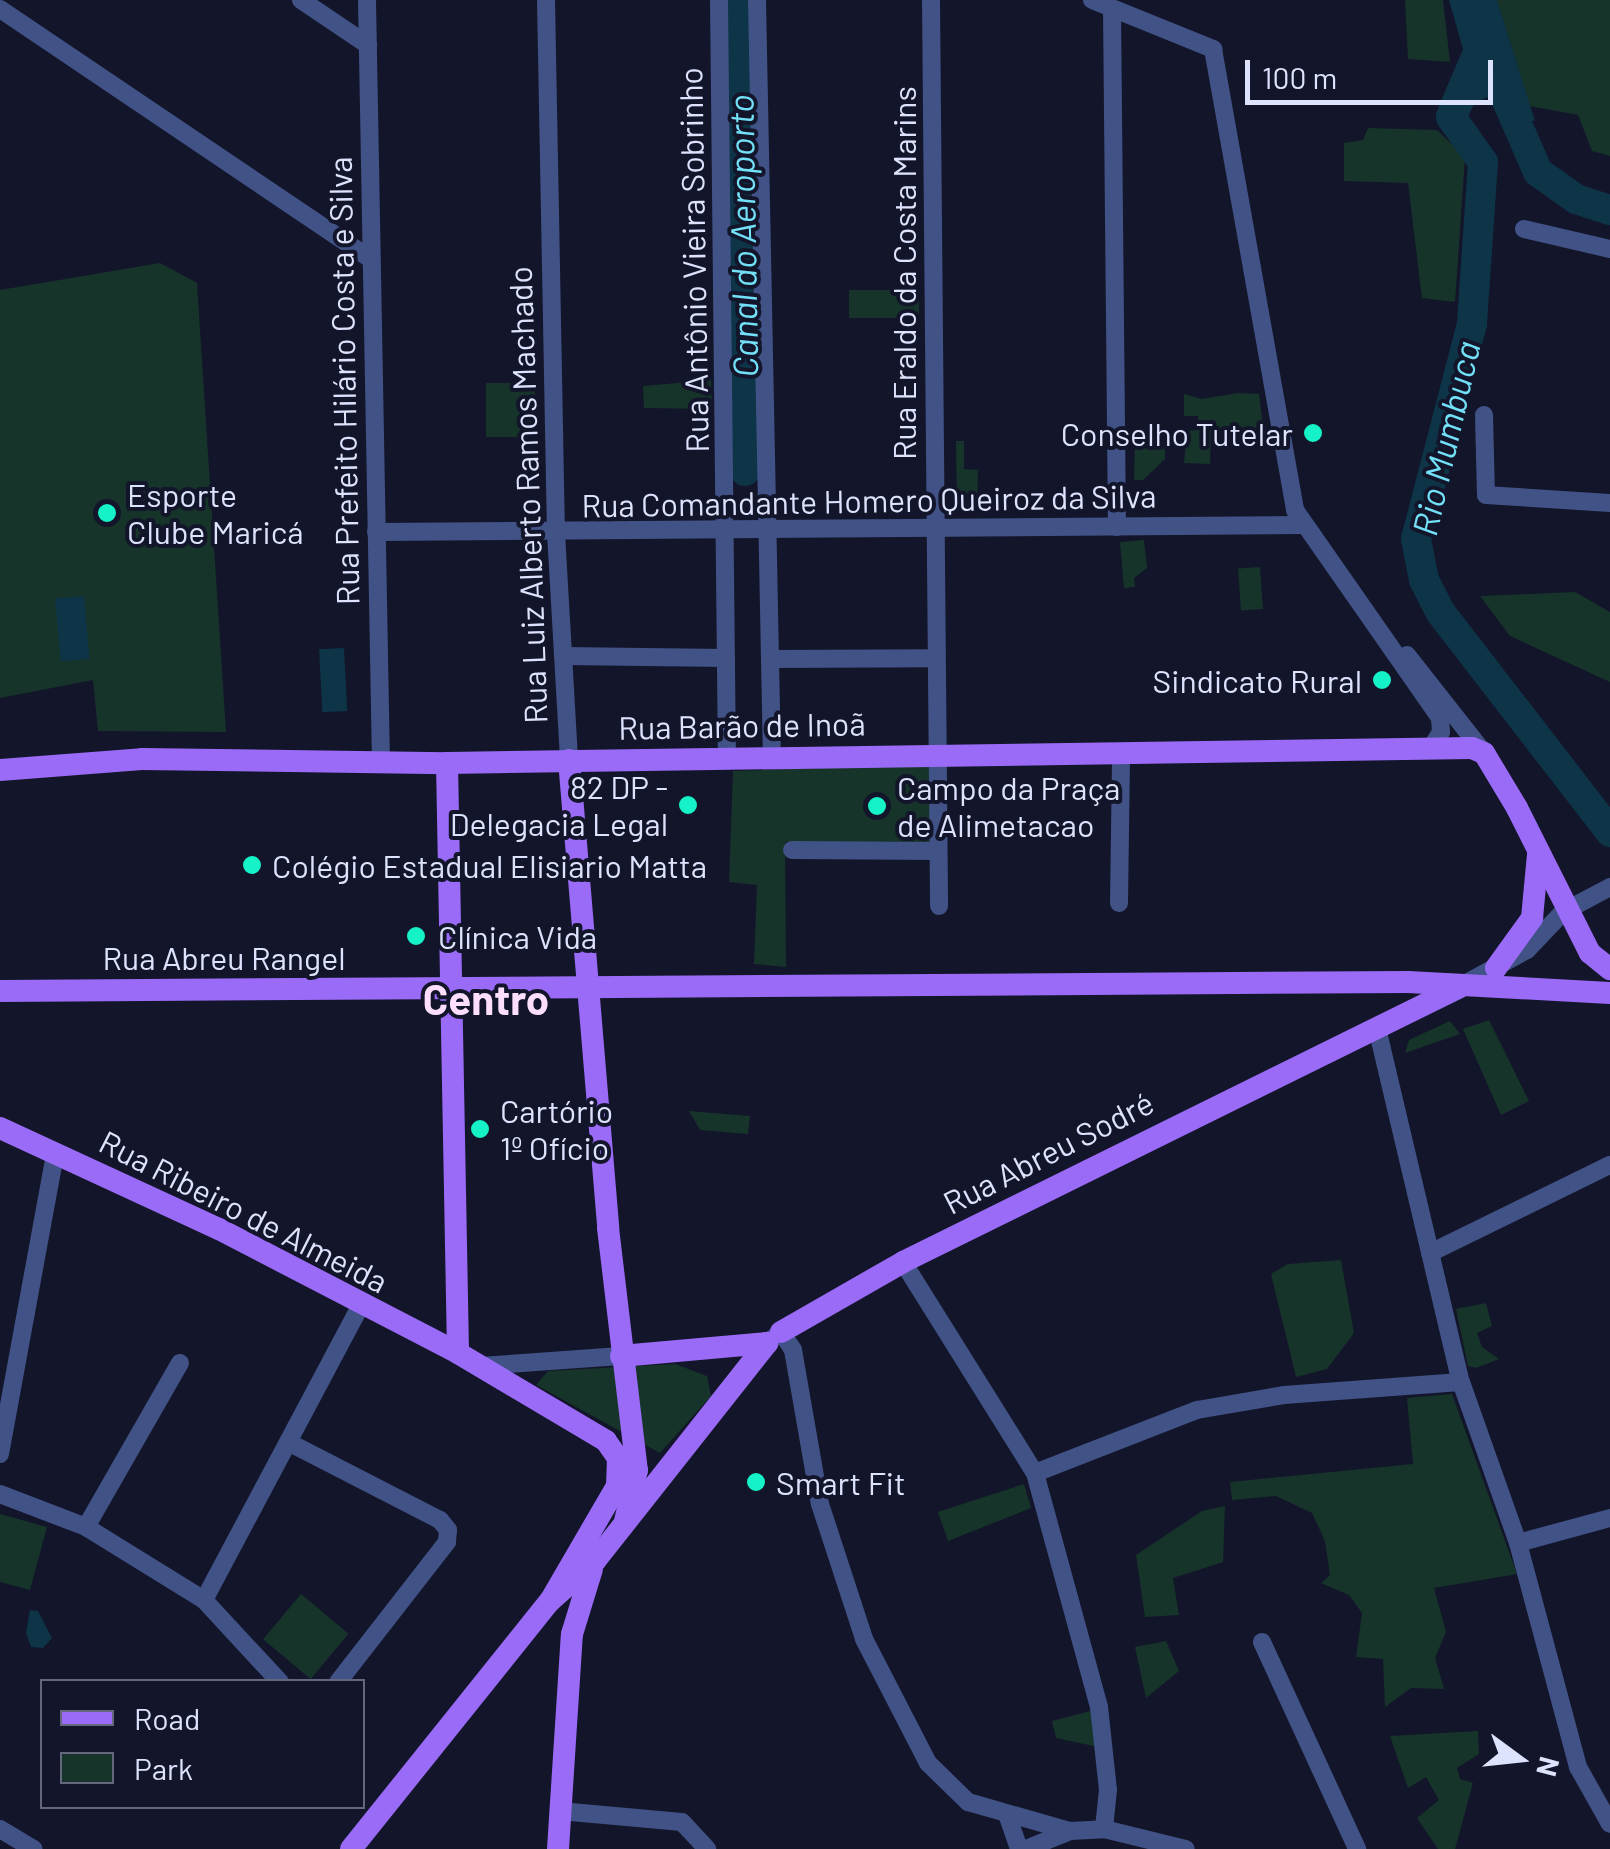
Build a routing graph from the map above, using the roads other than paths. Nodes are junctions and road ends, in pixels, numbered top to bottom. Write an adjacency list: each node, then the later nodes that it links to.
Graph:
1 (301, 0): 10 (street)
2 (367, 0): 10 (street, Rua Prefeito Hilário Costa e Silva)
3 (546, 0): 22 (street, Rua Luiz Alberto Ramos Machado)
4 (719, 0): 20 (street, Rua Antônio Vieira Sobrinho)
5 (758, 0): 18 (street, Rua Antônio Vieira Sobrinho)
6 (932, 0): 19 (street, Rua Eraldo da Costa Marins)
7 (1092, 0): 9 (street)
8 (0, 9): 13 (street)
9 (1112, 9): 16 (street); 17 (street)
10 (368, 45): 13 (street, Rua Prefeito Hilário Costa e Silva)
11 (1524, 229): 12 (street)
12 (1610, 249)
13 (368, 256): 21 (street, Rua Prefeito Hilário Costa e Silva)
14 (1484, 415): 15 (street)
15 (1610, 503)
16 (1302, 525): 17 (street, Rua Comandante Homero Queiroz da Silva); 23 (street)
17 (1117, 527): 19 (street, Rua Comandante Homero Queiroz da Silva)
18 (765, 529): 19 (street, Rua Comandante Homero Queiroz da Silva); 20 (street, Rua Comandante Homero Queiroz da Silva); 27 (street, Rua Antônio Vieira Sobrinho)
19 (934, 529): 26 (street, Rua Eraldo da Costa Marins)
20 (726, 530): 22 (street, Rua Comandante Homero Queiroz da Silva); 25 (street, Rua Antônio Vieira Sobrinho)
21 (376, 532): 22 (street, Rua Comandante Homero Queiroz da Silva); 35 (street, Rua Prefeito Hilário Costa e Silva)
22 (556, 533): 24 (street, Rua Luiz Alberto Ramos Machado)
23 (1369, 618): 28 (street); 29 (street)
24 (564, 656): 25 (street); 34 (street, Rua Luiz Alberto Ramos Machado)
25 (726, 658): 32 (street, Rua Antônio Vieira Sobrinho)
26 (936, 658): 27 (street); 31 (street, Rua Eraldo da Costa Marins)
27 (770, 659): 33 (street, Rua Antônio Vieira Sobrinho)
28 (1432, 748): 29 (main road, Rua Barão de Inoã); 30 (main road, Rua Barão de Inoã)
29 (1484, 753): 38 (main road)
30 (1121, 755): 31 (main road, Rua Barão de Inoã); 42 (street)
31 (937, 756): 33 (main road, Rua Barão de Inoã); 40 (street, Rua Eraldo da Costa Marins)
32 (726, 759): 33 (main road, Rua Barão de Inoã); 34 (main road, Rua Barão de Inoã)
33 (772, 759)
34 (569, 760): 36 (main road, Rua Barão de Inoã); 49 (main road, Rua Luiz Alberto Ramos Machado)
35 (381, 761): 36 (main road, Rua Barão de Inoã); 37 (main road, Rua Barão de Inoã)
36 (448, 763): 48 (main road)
37 (0, 770)
38 (1538, 848): 44 (main road); 45 (main road)
39 (792, 850): 40 (street)
40 (938, 851): 43 (street, Rua Eraldo da Costa Marins)
41 (1602, 891): 44 (street, Rua Abreu Sodré)
42 (1119, 903)
43 (939, 906)
44 (1569, 908): 45 (street, Rua Abreu Sodré); 46 (main road)
45 (1496, 968): 47 (street, Rua Abreu Sodré)
46 (1610, 970)
47 (1463, 986): 49 (main road, Rua Abreu Rangel); 51 (main road, Rua Abreu Rangel); 52 (main road, Rua Abreu Sodré)
48 (448, 987): 49 (main road, Rua Abreu Rangel); 50 (main road, Rua Abreu Rangel); 60 (main road)
49 (585, 988): 61 (main road, Rua Luiz Alberto Ramos Machado)
50 (0, 991)
51 (1610, 993)
52 (1377, 1028): 56 (street); 57 (main road, Rua Abreu Sodré)
53 (0, 1128): 54 (main road, Rua Ribeiro de Almeida)
54 (56, 1154): 58 (main road, Rua Ribeiro de Almeida); 66 (street)
55 (1610, 1165): 56 (street)
56 (1430, 1252): 64 (street)
57 (902, 1262): 59 (main road, Rua Abreu Sodré); 67 (street)
58 (360, 1306): 60 (main road, Rua Ribeiro de Almeida); 65 (street)
59 (774, 1337): 61 (main road, Rua Abreu Sodré); 70 (main road); 80 (street)
60 (458, 1353): 63 (main road, Rua Ribeiro de Almeida)
61 (622, 1356): 63 (street, Rua Abreu Sodré); 70 (main road, Rua Luiz Alberto Ramos Machado)
62 (180, 1363): 71 (street)
63 (481, 1366): 75 (main road, Rua Ribeiro de Almeida)
64 (1462, 1382): 67 (street); 72 (street)
65 (290, 1442): 74 (street); 78 (street)
66 (0, 1454)
67 (1034, 1473): 83 (street)
68 (0, 1494): 71 (street)
69 (1610, 1518): 72 (street)
70 (625, 1521): 73 (main road)
71 (86, 1528): 74 (street)
72 (1518, 1544): 81 (street)
73 (595, 1562): 75 (main road); 79 (main road)
74 (204, 1600): 77 (street)
75 (550, 1601): 86 (main road)
76 (1262, 1642): 91 (street)
77 (277, 1679)
78 (340, 1679)
79 (560, 1811): 87 (main road); 88 (street)
80 (1007, 1814): 84 (street); 89 (street)
81 (1610, 1824)
82 (0, 1829): 85 (street)
83 (1104, 1829): 84 (street); 90 (street)
84 (1070, 1831): 89 (street)
85 (26, 1843)
86 (351, 1849)
87 (558, 1849)
88 (707, 1849)
89 (1022, 1849)
90 (1186, 1849)
91 (1357, 1849)

